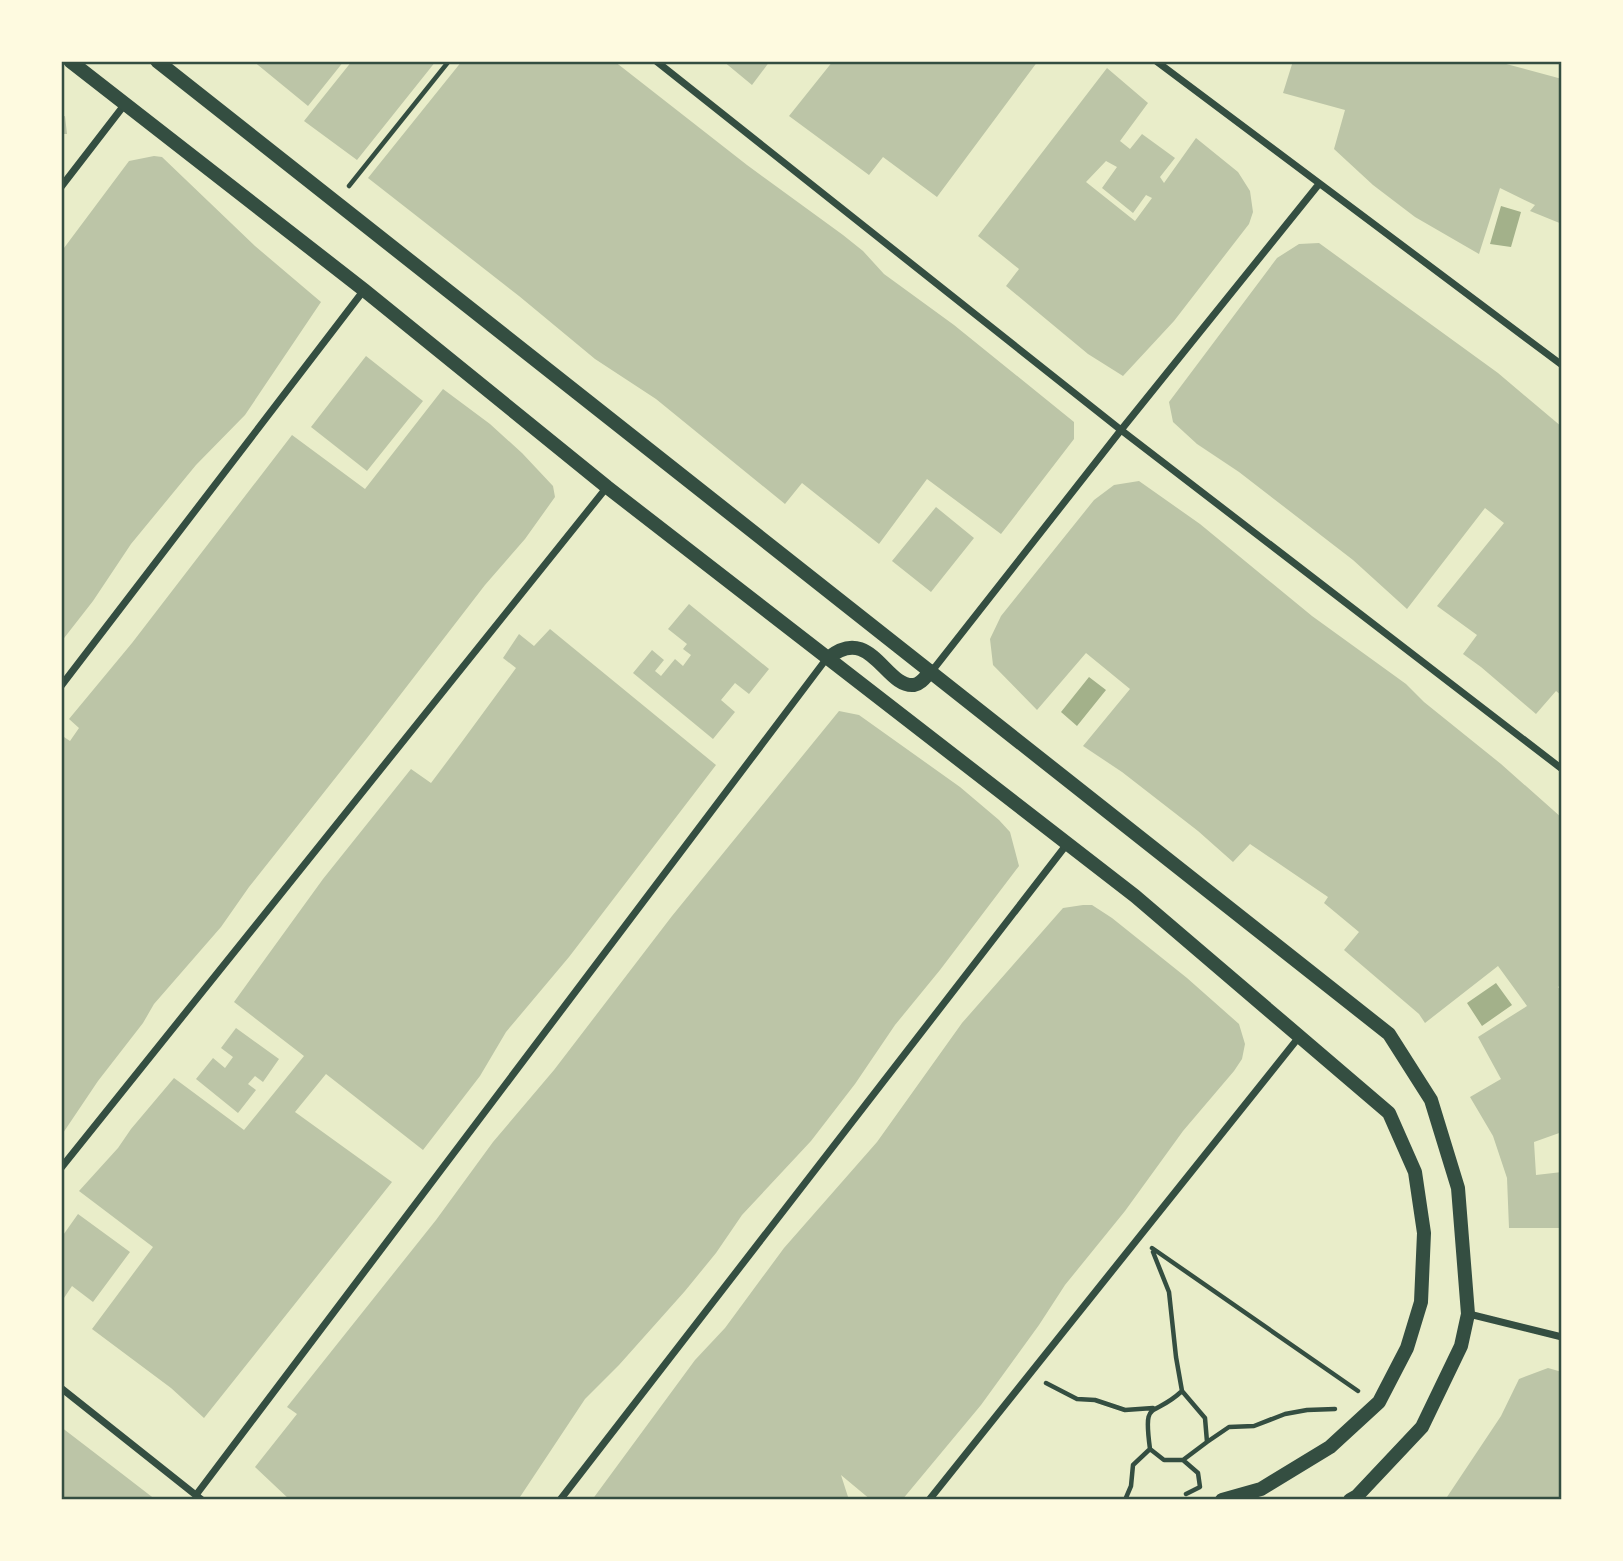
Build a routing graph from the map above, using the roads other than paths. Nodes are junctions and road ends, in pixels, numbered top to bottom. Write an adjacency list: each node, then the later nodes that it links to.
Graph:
1 (71, 61): 5 (main road)
2 (157, 61): 15 (main road)
3 (656, 61): 12 (street)
4 (1156, 61): 6 (street)
5 (125, 104): 7 (street); 8 (main road)
6 (1319, 184): 9 (street); 12 (street)
7 (61, 187)
8 (364, 290): 13 (main road); 16 (street)
9 (1550, 355): 10 (street); 11 (street)
10 (1562, 359)
11 (1562, 365)
12 (1121, 430): 15 (street); 17 (street)
13 (607, 487): 14 (main road); 20 (street)
14 (828, 658): 15 (main road); 18 (main road); 24 (street)
15 (931, 671): 21 (main road)
16 (61, 686)
17 (1562, 769)
18 (1067, 844): 19 (main road); 25 (street)
19 (1300, 1037): 26 (street); 27 (main road)
20 (61, 1168)
21 (1468, 1314): 22 (street); 28 (main road)
22 (1562, 1337)
23 (61, 1388): 24 (street)
24 (199, 1497)
25 (560, 1500)
26 (929, 1500)
27 (1222, 1500)
28 (1349, 1500)

